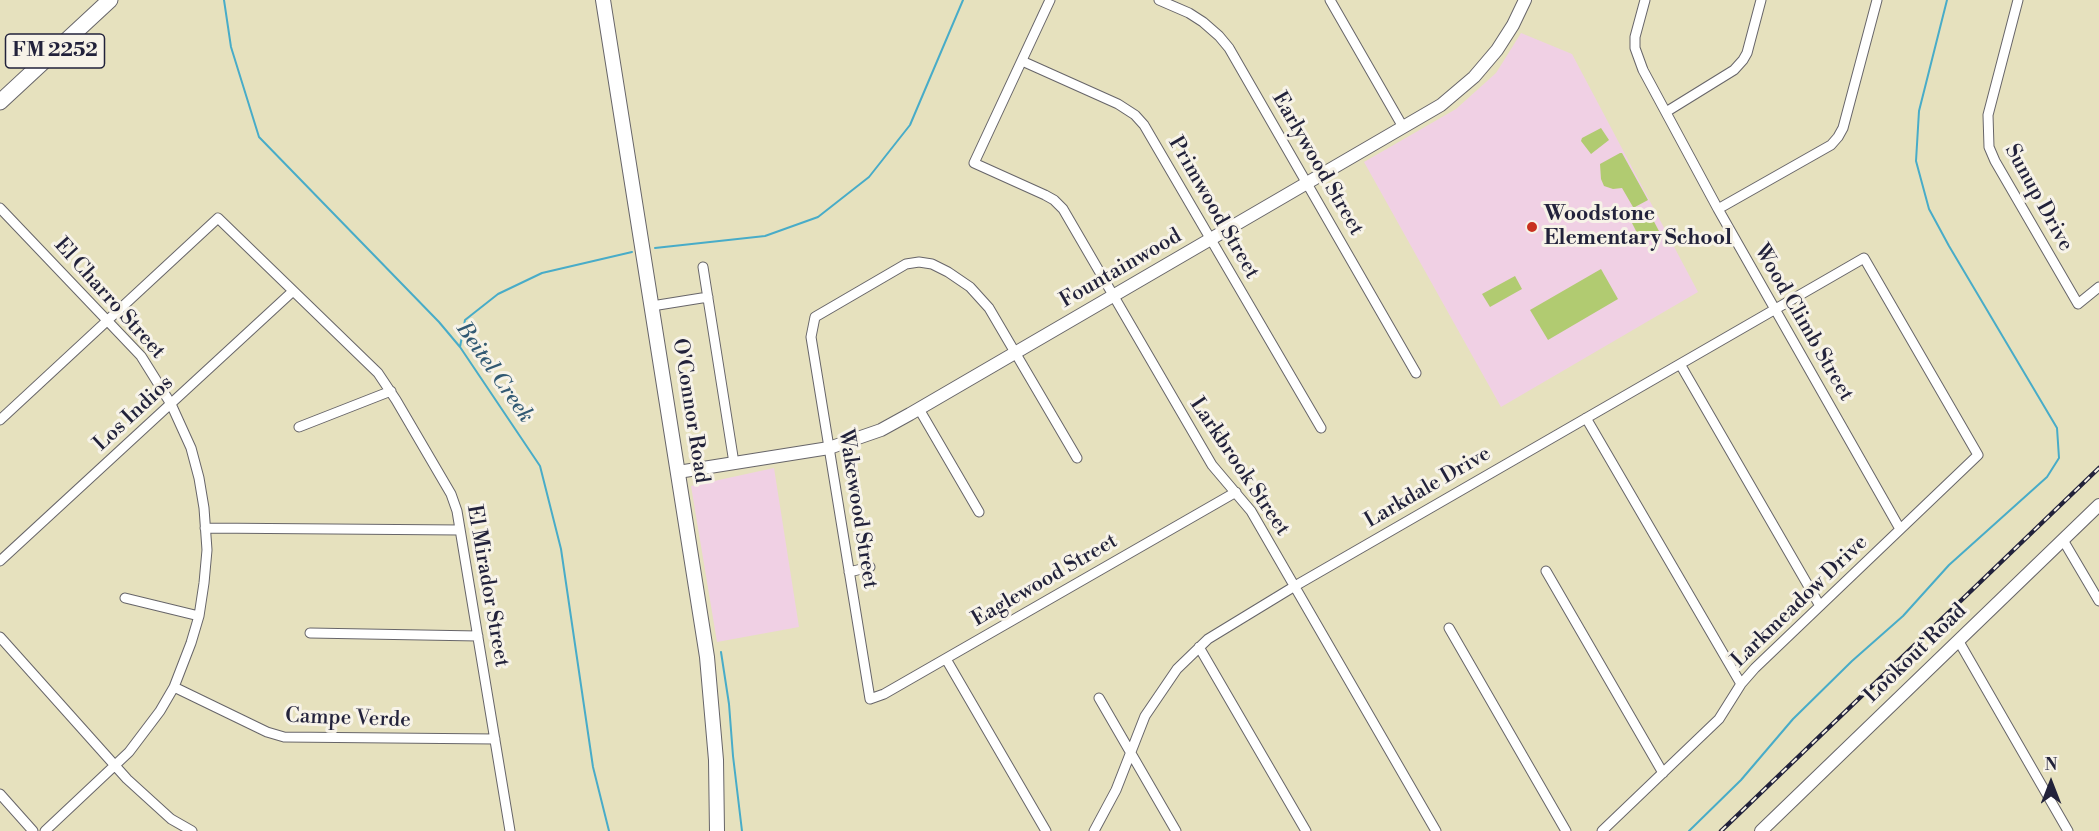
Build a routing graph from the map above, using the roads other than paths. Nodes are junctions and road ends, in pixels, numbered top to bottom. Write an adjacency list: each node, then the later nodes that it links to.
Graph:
1 (110, 0): 12 (main road, FM 2252)
2 (603, 0): 24 (main road, O'Connor Road)
3 (1050, 0): 11 (street)
4 (1160, 0): 15 (street, Earlywood Street)
5 (1330, 0): 14 (street)
6 (1525, 0): 14 (street, Fountainwood)
7 (1645, 0): 13 (street, Wood Climb Street)
8 (1761, 0): 13 (street)
9 (1877, 0): 17 (street)
10 (2018, 0): 20 (street, Sunup Drive)
11 (1022, 61): 18 (street, Primwood Street); 22 (street, Larkbrook Street)
12 (0, 102)
13 (1666, 112): 17 (street, Wood Climb Street)
14 (1404, 127): 15 (street, Fountainwood)
15 (1307, 183): 18 (street, Fountainwood); 29 (street, Earlywood Street)
16 (0, 208): 26 (street, El Charro Street)
17 (1718, 209): 25 (street, Wood Climb Street)
18 (1209, 240): 22 (street, Fountainwood); 36 (street, Primwood Street)
19 (703, 267): 23 (street)
20 (2099, 287)
21 (292, 292): 26 (street, El Mirador Street); 30 (street, El Mirador Street); 31 (street, Los Indios)
22 (1112, 296): 27 (street, Fountainwood); 42 (street, Larkbrook Street)
23 (708, 297): 24 (street); 40 (street)
24 (652, 306): 41 (main road, O'Connor Road)
25 (1774, 310): 28 (street, Larkdale Drive); 38 (street, Larkdale Drive); 47 (street, Wood Climb Street)
26 (108, 321): 31 (street, El Charro Street); 34 (street)
27 (1016, 352): 32 (street, Fountainwood); 37 (street, Wakewood Street); 39 (street)
28 (1680, 364): 33 (street, Larkdale Drive); 56 (street)
29 (1416, 373)
30 (391, 391): 35 (street); 46 (street, El Mirador Street)
31 (171, 404): 45 (street, El Charro Street); 49 (street, Los Indios)
32 (919, 409): 37 (street, Fountainwood); 44 (street)
33 (1586, 418): 53 (street, Larkdale Drive); 65 (street)
34 (0, 420)
35 (299, 427)
36 (1321, 428)
37 (829, 448): 40 (street, Fountainwood); 52 (street, Wakewood Street)
38 (1978, 455): 47 (street, Larkmeadow Drive)
39 (1077, 458)
40 (734, 463): 41 (street, Fountainwood)
41 (678, 472): 78 (main road, O'Connor Road)
42 (1236, 492): 53 (street, Larkbrook Street); 64 (street, Eaglewood Street)
43 (2099, 506): 48 (street, Lookout Road)
44 (979, 512)
45 (205, 528): 46 (street); 57 (street, El Charro Street)
46 (460, 530): 61 (street, El Mirador Street)
47 (1900, 530): 56 (street, Larkmeadow Drive)
48 (2063, 540): 55 (street); 62 (street, Lookout Road)
49 (0, 561)
50 (870, 567): 52 (street)
51 (1546, 571): 72 (street)
52 (849, 572): 68 (street, Wakewood Street)
53 (1295, 586): 63 (street, Larkdale Drive); 83 (street, Larkbrook Street)
54 (125, 598): 57 (street)
55 (2099, 601)
56 (1821, 606): 65 (street, Larkmeadow Drive)
57 (199, 616): 66 (street, El Charro Street)
58 (1449, 628): 84 (street)
59 (310, 633): 61 (street)
60 (0, 636): 71 (street)
61 (478, 636): 69 (street, El Mirador Street)
62 (1958, 640): 86 (street, Lookout Road); 87 (street)
63 (1199, 647): 70 (street, Larkdale Drive); 82 (street)
64 (946, 659): 68 (street, Eaglewood Street); 79 (street)
65 (1741, 684): 72 (street, Larkmeadow Drive)
66 (174, 687): 69 (street, Campe Verde); 71 (street, El Charro Street)
67 (1099, 698): 70 (street)
68 (870, 699)
69 (495, 739): 77 (street, El Mirador Street)
70 (1131, 752): 80 (street, Larkdale Drive); 81 (street)
71 (115, 767): 75 (street, El Charro Street); 76 (street)
72 (1663, 773): 85 (street, Larkmeadow Drive)
73 (0, 794): 74 (street)
74 (33, 831)
75 (45, 831)
76 (192, 831)
77 (510, 831)
78 (717, 831)
79 (1046, 831)
80 (1094, 831)
81 (1176, 831)
82 (1306, 831)
83 (1436, 831)
84 (1566, 831)
85 (1602, 831)
86 (1761, 831)
87 (2068, 831)

